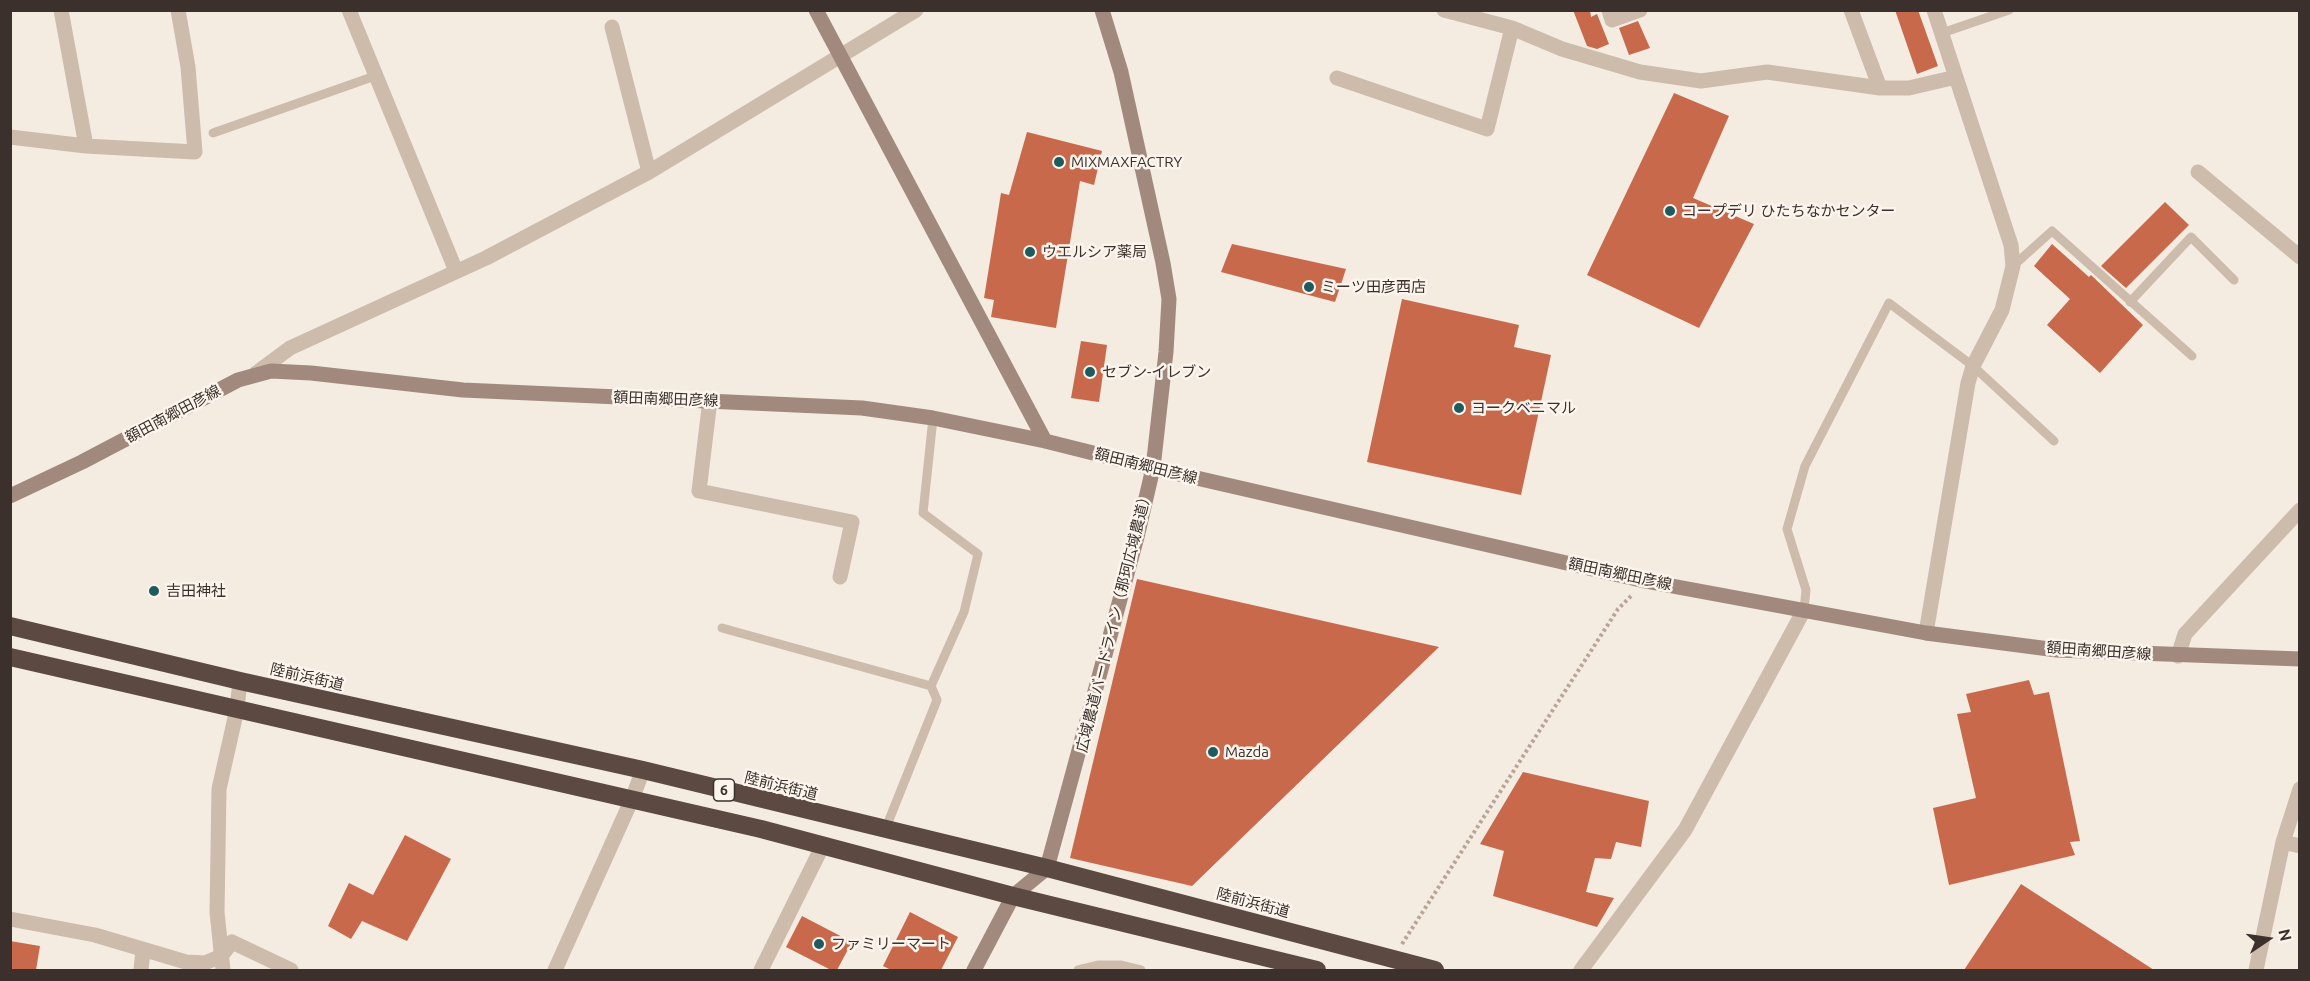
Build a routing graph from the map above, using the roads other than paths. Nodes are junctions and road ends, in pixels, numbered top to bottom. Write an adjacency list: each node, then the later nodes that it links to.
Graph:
1 (61, 10): 24 (street)
2 (178, 10): 24 (street)
3 (349, 10): 18 (street)
4 (816, 10): 17 (main road)
5 (916, 10): 17 (street)
6 (1102, 10): 39 (main road, 広域農道バードライン（那珂広域農道）)
7 (1444, 10): 15 (street)
8 (1496, 10): 15 (street)
9 (1609, 10): 10 (street)
10 (1640, 10)
11 (1851, 10): 21 (street)
12 (1934, 10): 16 (street)
13 (2006, 11): 16 (lane)
14 (612, 27): 25 (street)
15 (1506, 27): 20 (street); 21 (street)
16 (1942, 33): 19 (street)
17 (841, 57): 25 (street); 37 (main road)
18 (375, 76): 22 (lane); 29 (street)
19 (1956, 77): 21 (street); 28 (street)
20 (1338, 78)
21 (1880, 88)
22 (213, 133)
23 (10, 137): 24 (street)
24 (86, 146)
25 (649, 172): 29 (street)
26 (2198, 172): 27 (street)
27 (2300, 257)
28 (2013, 266): 31 (lane); 33 (street)
29 (456, 271): 34 (street)
30 (2234, 280): 31 (lane)
31 (2130, 302): 32 (lane)
32 (2192, 356)
33 (1973, 366): 38 (lane); 43 (lane); 46 (street)
34 (255, 374): 35 (main road, 額田南郷田彦線); 40 (main road, 額田南郷田彦線)
35 (710, 400): 36 (main road, 額田南郷田彦線); 42 (street)
36 (933, 418): 37 (main road, 額田南郷田彦線); 51 (lane)
37 (1045, 441): 39 (main road, 額田南郷田彦線)
38 (2054, 441)
39 (1153, 468): 43 (main road, 額田南郷田彦線); 60 (main road, 広域農道バードライン（那珂広域農道）)
40 (11, 495)
41 (2300, 510): 47 (street)
42 (840, 577)
43 (1804, 610): 46 (main road, 額田南郷田彦線); 74 (street)
44 (10, 626): 50 (highway, 陸前浜街道 / 6)
45 (722, 628): 51 (lane)
46 (1926, 633): 47 (main road, 額田南郷田彦線)
47 (2178, 656): 49 (main road, 額田南郷田彦線)
48 (10, 657): 52 (highway, 6)
49 (2300, 659)
50 (240, 681): 52 (street); 53 (highway, 陸前浜街道 / 6)
51 (931, 686): 56 (lane)
52 (237, 709): 55 (highway, 6); 64 (street)
53 (643, 770): 55 (street); 56 (highway, 陸前浜街道 / 6)
54 (2300, 789): 57 (street)
55 (632, 799): 58 (highway, 6); 67 (street)
56 (885, 830): 60 (highway, 陸前浜街道 / 6)
57 (2283, 842): 59 (street); 75 (street)
58 (823, 845): 61 (highway, 6); 68 (street)
59 (2300, 846)
60 (1047, 868): 61 (main road); 73 (highway, 陸前浜街道 / 6)
61 (1013, 896): 69 (main road); 72 (highway, 6)
62 (10, 919): 63 (street)
63 (143, 950): 64 (street); 65 (street)
64 (222, 963): 66 (street)
65 (141, 970)
66 (291, 970)
67 (555, 970)
68 (761, 970)
69 (974, 970)
70 (1078, 970): 71 (lane)
71 (1141, 970)
72 (1317, 970)
73 (1435, 970)
74 (1581, 970)
75 (2256, 970)

